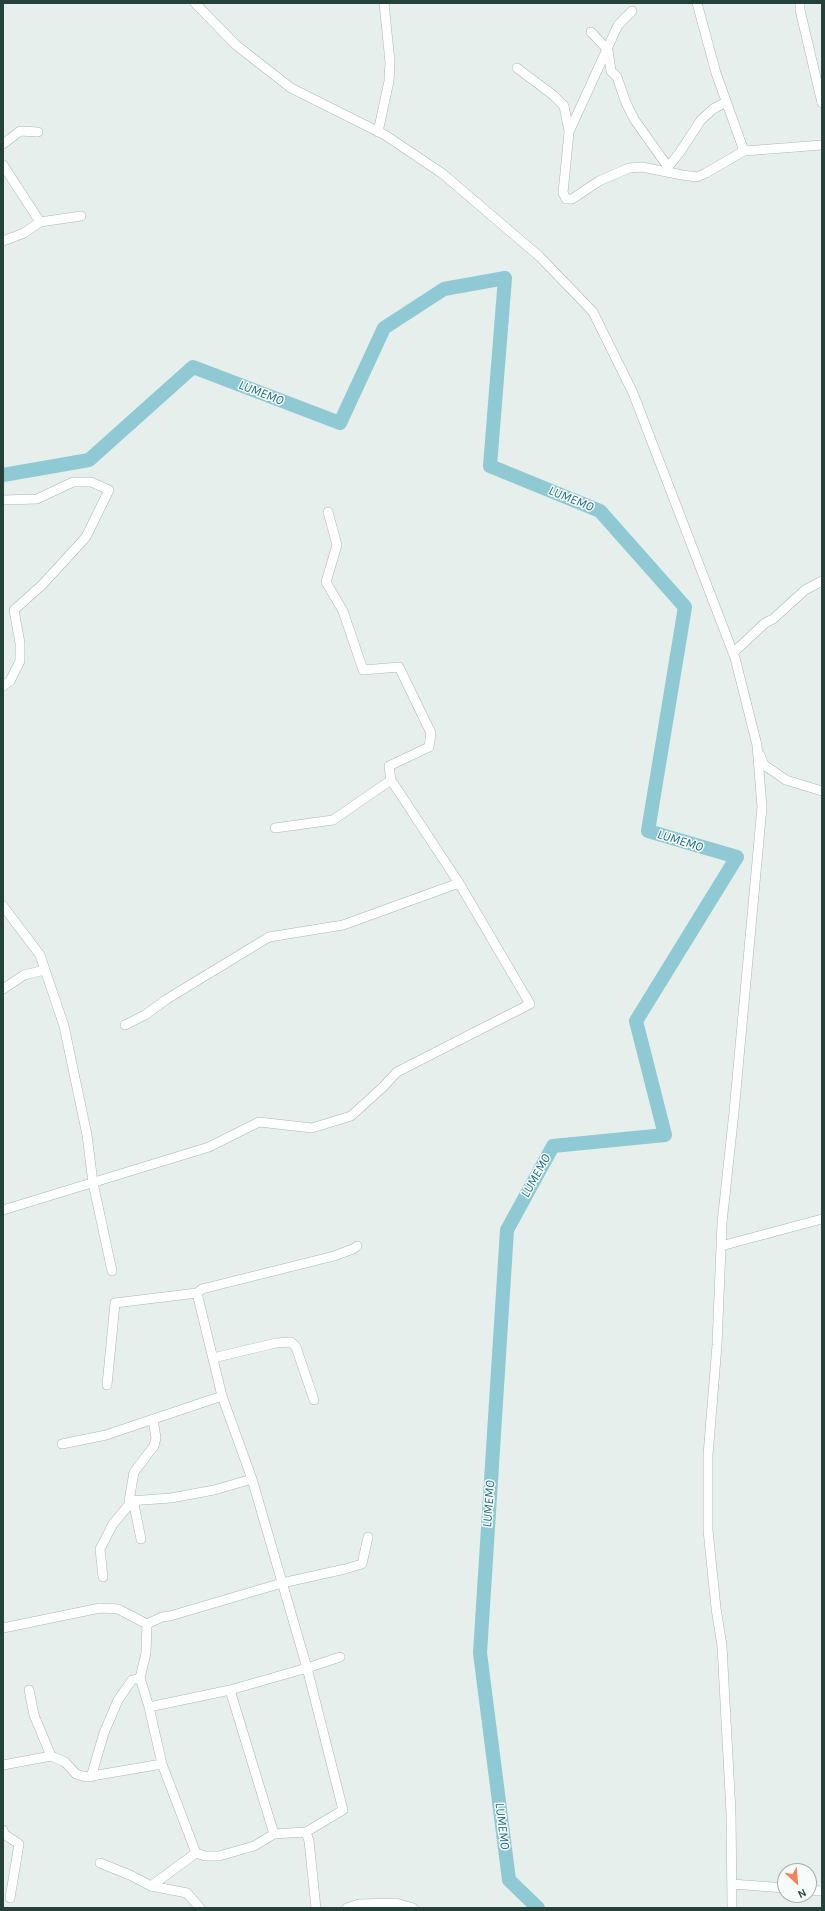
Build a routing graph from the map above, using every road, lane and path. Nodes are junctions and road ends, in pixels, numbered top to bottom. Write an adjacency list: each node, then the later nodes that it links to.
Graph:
1 (195, 3): 12 (street)
2 (384, 3): 12 (street)
3 (697, 3): 9 (street)
4 (800, 3): 10 (street)
5 (632, 11): 7 (street)
6 (591, 32): 7 (street)
7 (608, 50): 13 (street); 18 (street)
8 (517, 68): 13 (street)
9 (726, 102): 16 (street); 18 (street)
10 (822, 103)
11 (38, 132): 14 (street)
12 (378, 132): 25 (street)
13 (569, 132): 18 (street)
14 (3, 144)
15 (822, 145): 16 (street)
16 (744, 151): 18 (street)
17 (3, 165): 20 (street)
18 (666, 169)
19 (80, 216): 20 (street)
20 (40, 222): 21 (street)
21 (3, 241)
22 (3, 500): 26 (street)
23 (328, 512): 28 (street)
24 (822, 581): 25 (street)
25 (733, 653): 27 (street)
26 (3, 686)
27 (757, 745): 29 (street); 40 (street)
28 (391, 780): 30 (street); 31 (street)
29 (822, 791)
30 (275, 828)
31 (459, 883): 35 (street); 36 (street)
32 (3, 906): 33 (street)
33 (45, 970): 34 (street); 36 (street)
34 (3, 989)
35 (125, 1025)
36 (93, 1183): 37 (street); 41 (street)
37 (3, 1210)
38 (822, 1219): 40 (street)
39 (357, 1246): 42 (street)
40 (721, 1246): 72 (street)
41 (112, 1271)
42 (197, 1293): 43 (street); 44 (street)
43 (213, 1358): 45 (street); 46 (street)
44 (107, 1385)
45 (222, 1396): 47 (street); 49 (street)
46 (314, 1400)
47 (153, 1419): 48 (street); 50 (street)
48 (62, 1444)
49 (252, 1479): 50 (street); 54 (street)
50 (133, 1500): 52 (street); 53 (street)
51 (368, 1537): 54 (street)
52 (142, 1539)
53 (103, 1576)
54 (282, 1583): 55 (street); 58 (street)
55 (147, 1624): 56 (street); 59 (street)
56 (3, 1628)
57 (340, 1657): 58 (street)
58 (307, 1668): 61 (street); 68 (street)
59 (140, 1678): 62 (street); 66 (street)
60 (29, 1690): 63 (street)
61 (230, 1690): 62 (street); 69 (street)
62 (149, 1707): 64 (street)
63 (51, 1756): 65 (street); 66 (street)
64 (162, 1764): 66 (street); 70 (street)
65 (3, 1765)
66 (91, 1777)
67 (3, 1830): 75 (street)
68 (306, 1832): 69 (street); 77 (street)
69 (274, 1834): 70 (street)
70 (196, 1853): 73 (street)
71 (100, 1863): 73 (street)
72 (732, 1884): 74 (street); 80 (street)
73 (152, 1886): 76 (street)
74 (777, 1887)
75 (10, 1898)
76 (200, 1908)
77 (316, 1908)
78 (347, 1908): 79 (street)
79 (413, 1908)
80 (732, 1908)

